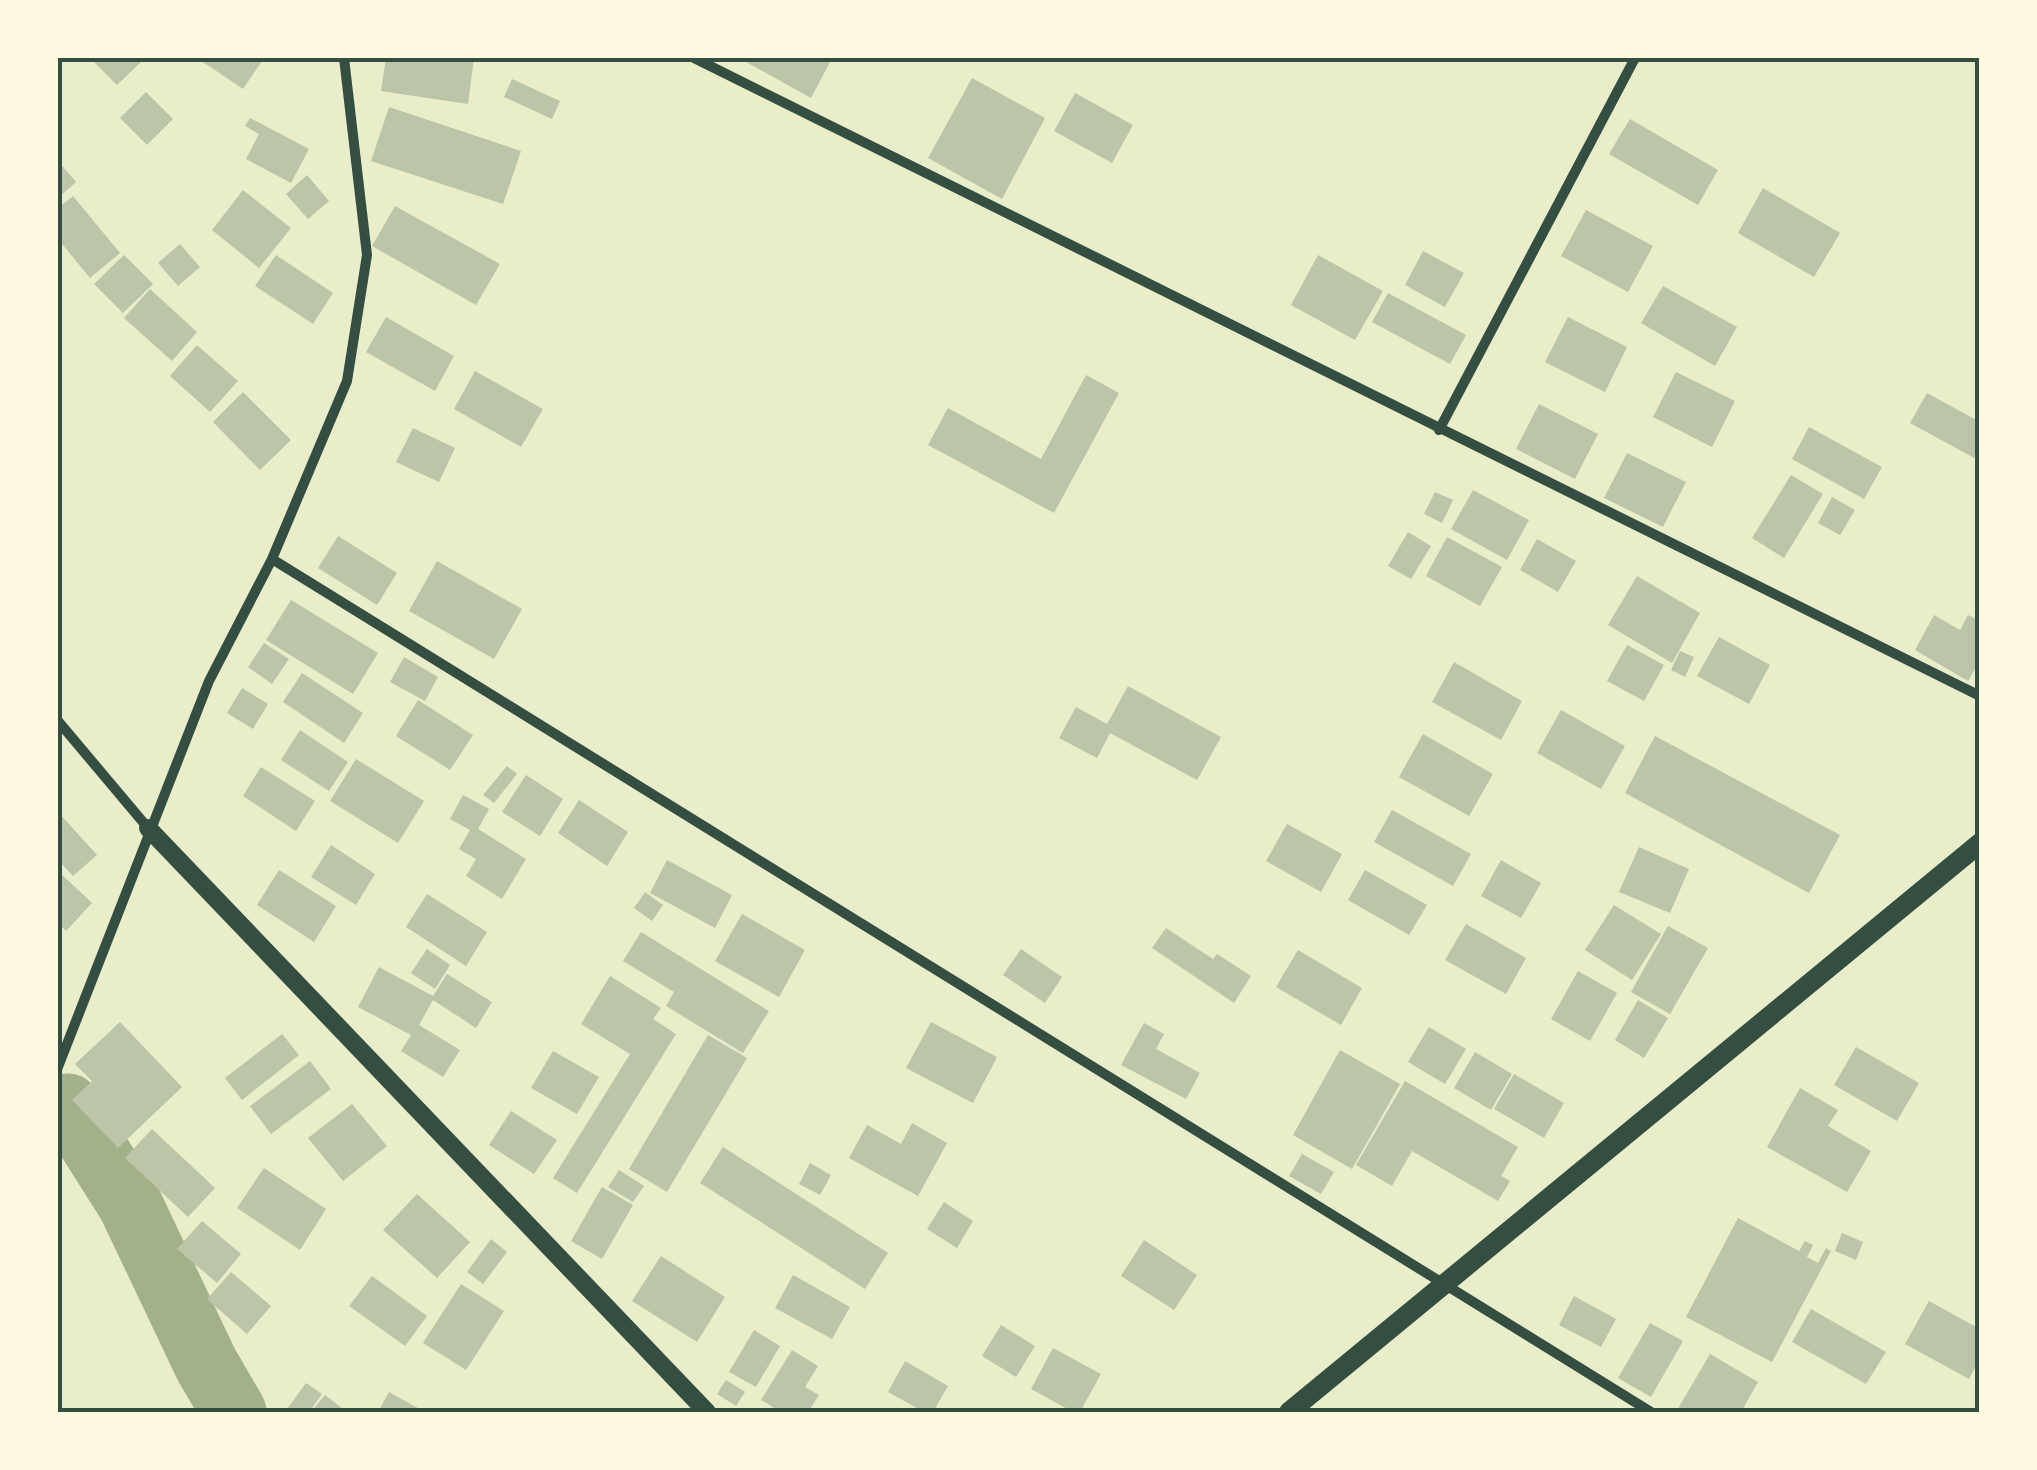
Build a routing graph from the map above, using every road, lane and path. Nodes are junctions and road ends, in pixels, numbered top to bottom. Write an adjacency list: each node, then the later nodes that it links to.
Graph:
1 (344, 58): 5 (street)
2 (694, 58): 4 (street)
3 (1635, 58): 4 (street)
4 (1439, 430): 6 (street)
5 (272, 559): 8 (street); 11 (street)
6 (1980, 696)
7 (58, 721): 8 (street)
8 (148, 828): 10 (street); 12 (street)
9 (1980, 843): 11 (main road)
10 (58, 1066)
11 (1446, 1283): 13 (main road); 14 (street)
12 (708, 1412)
13 (1289, 1412)
14 (1651, 1412)

